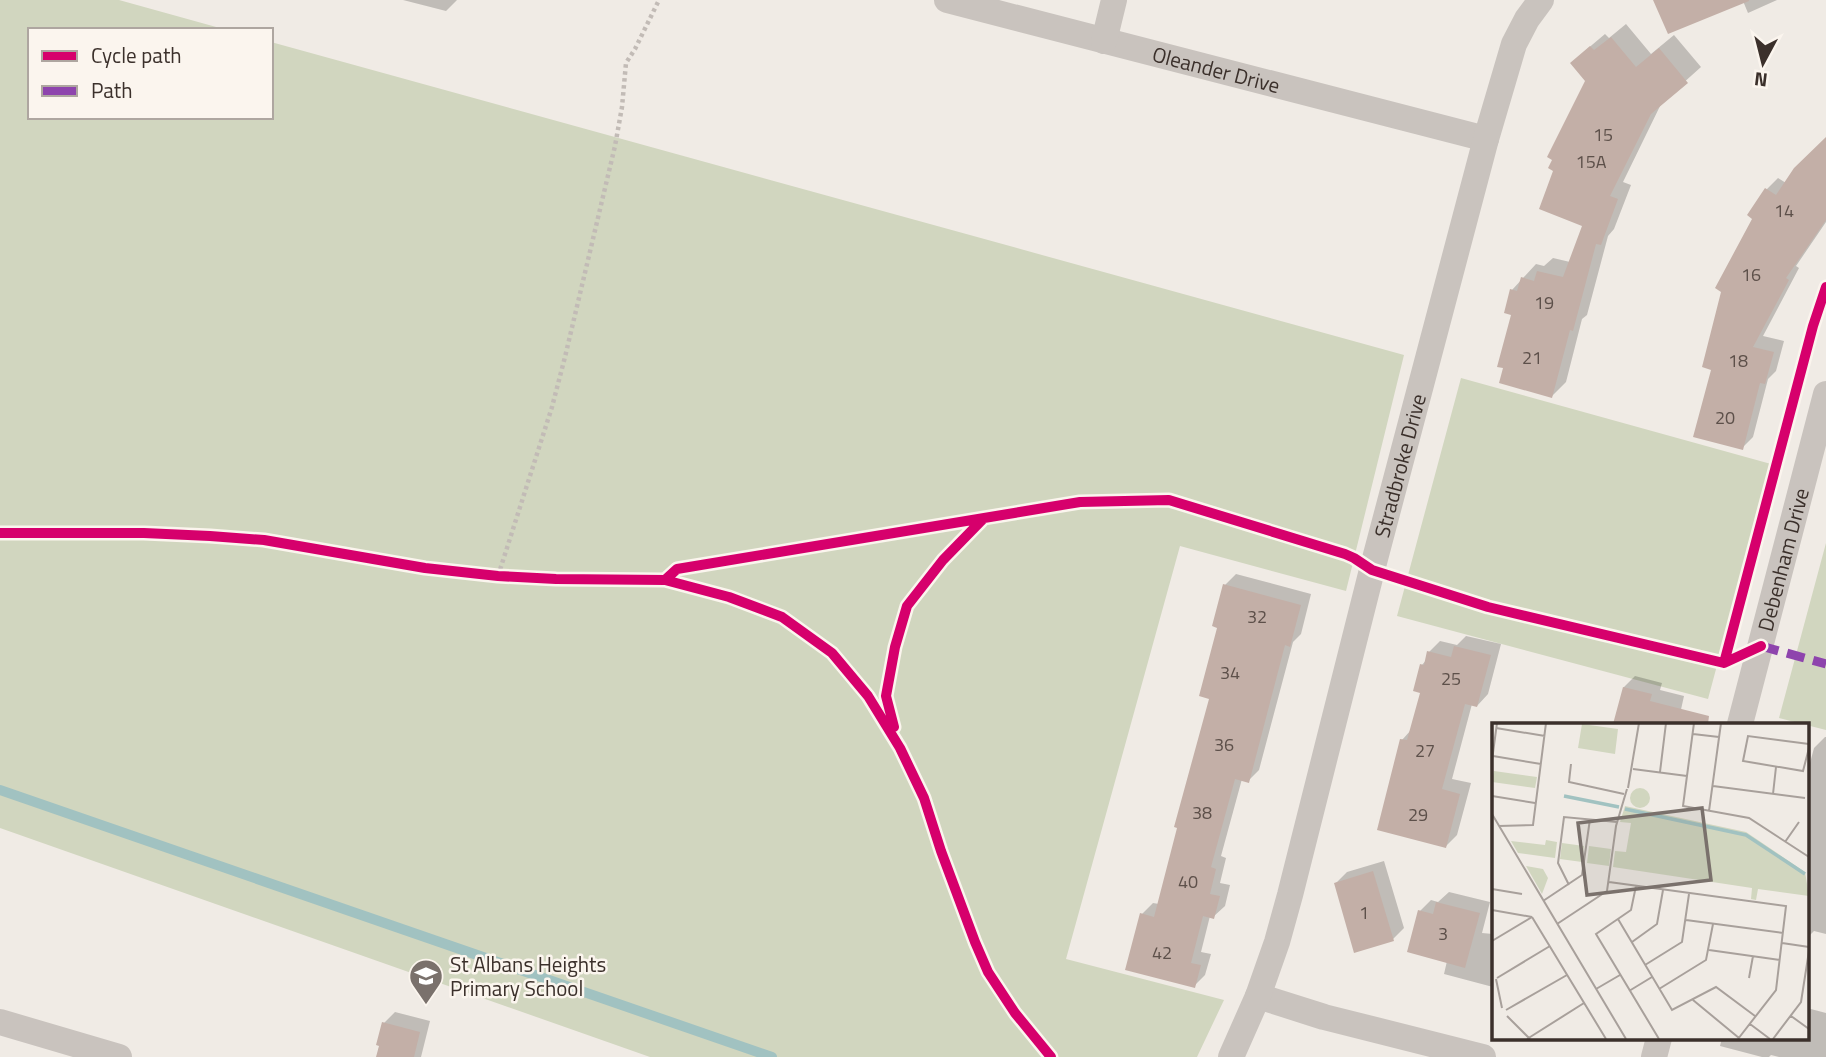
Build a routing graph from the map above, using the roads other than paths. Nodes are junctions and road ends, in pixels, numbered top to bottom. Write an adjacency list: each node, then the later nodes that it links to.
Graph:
1 (947, 0): 4 (street, Oleander Drive)
2 (1114, 0): 4 (street)
3 (1541, 0): 5 (street, Stradbroke Drive)
4 (1104, 41): 5 (street, Oleander Drive)
5 (1486, 139): 8 (street, Stradbroke Drive)
6 (1826, 394): 7 (street, Debenham Drive)
7 (1740, 723)
8 (1258, 996): 12 (street, Stradbroke Drive); 13 (street)
9 (0, 1022): 11 (street)
10 (1658, 1040): 14 (street)
11 (119, 1057)
12 (1231, 1057)
13 (1483, 1057)
14 (1654, 1057)

